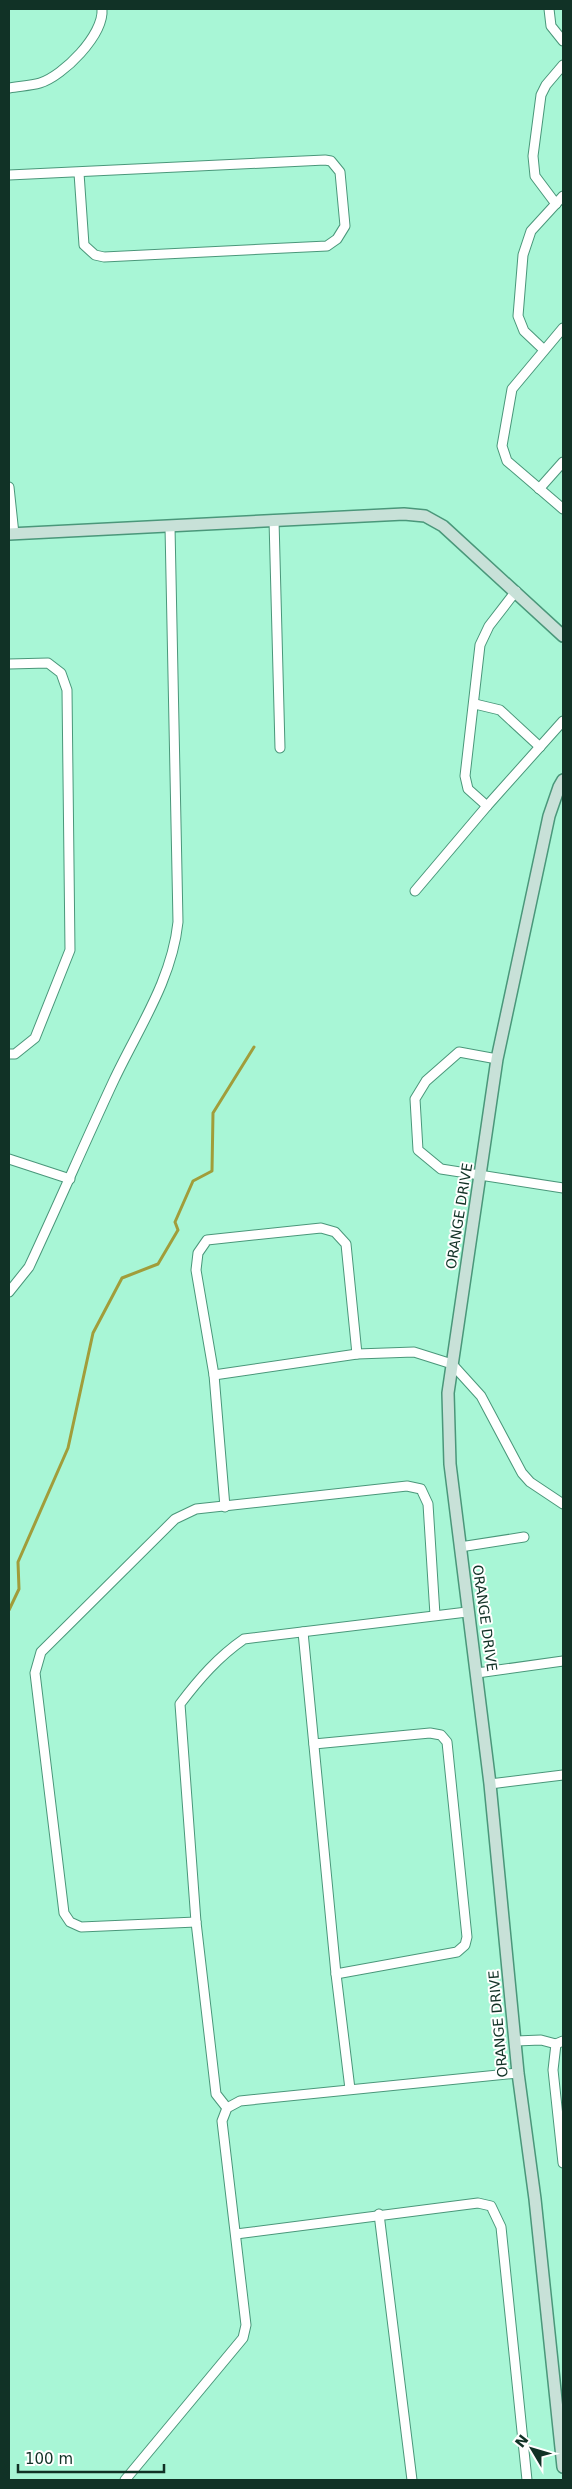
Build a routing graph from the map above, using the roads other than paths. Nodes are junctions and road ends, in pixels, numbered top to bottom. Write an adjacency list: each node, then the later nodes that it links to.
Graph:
1 (102, 9): 5 (street)
2 (549, 9): 3 (street)
3 (563, 41)
4 (563, 65): 9 (street)
5 (9, 88)
6 (79, 173): 6 (street); 7 (street)
7 (9, 175)
8 (563, 196): 9 (street)
9 (556, 204): 11 (street)
10 (563, 328): 11 (street)
11 (544, 350): 14 (street)
12 (563, 462): 14 (street)
13 (9, 486): 15 (street)
14 (540, 489): 16 (street)
15 (9, 506): 19 (street)
16 (563, 509)
17 (274, 520): 18 (street); 20 (street); 26 (street)
18 (170, 527): 19 (street); 34 (street)
19 (11, 534)
20 (516, 591): 21 (street); 23 (street)
21 (563, 636)
22 (9, 664): 30 (street)
23 (475, 704): 25 (street); 28 (street)
24 (563, 722): 25 (street)
25 (540, 747): 28 (street)
26 (280, 748)
27 (563, 780): 31 (street, ORANGE DRIVE)
28 (487, 806): 29 (street)
29 (415, 891)
30 (9, 1054)
31 (497, 1059): 33 (street, ORANGE DRIVE); 33 (street)
32 (9, 1159): 34 (street)
33 (480, 1176): 35 (street); 38 (street, ORANGE DRIVE)
34 (70, 1179): 36 (street)
35 (563, 1188)
36 (9, 1292)
37 (357, 1354): 38 (street); 39 (street); 39 (street)
38 (452, 1364): 40 (street); 43 (street, ORANGE DRIVE)
39 (214, 1375): 41 (street)
40 (563, 1504)
41 (225, 1507): 45 (street); 52 (street)
42 (524, 1537): 43 (street)
43 (460, 1547): 44 (street, ORANGE DRIVE)
44 (467, 1612): 45 (street); 48 (street, ORANGE DRIVE)
45 (435, 1615): 46 (street)
46 (303, 1632): 49 (street); 52 (street)
47 (563, 1661): 48 (street)
48 (477, 1673): 51 (street, ORANGE DRIVE)
49 (314, 1744): 53 (street); 53 (street)
50 (563, 1775): 51 (street)
51 (490, 1784): 54 (street, ORANGE DRIVE)
52 (196, 1922): 58 (street)
53 (336, 1974): 57 (street)
54 (516, 2041): 55 (street); 56 (street, ORANGE DRIVE)
55 (560, 2043): 59 (street)
56 (518, 2073): 57 (street); 62 (street, ORANGE DRIVE)
57 (350, 2089): 58 (street)
58 (227, 2108): 61 (street)
59 (563, 2163)
60 (379, 2214): 61 (street); 64 (street); 65 (street)
61 (236, 2234): 63 (street)
62 (563, 2460)
63 (125, 2480)
64 (412, 2480)
65 (527, 2480)

